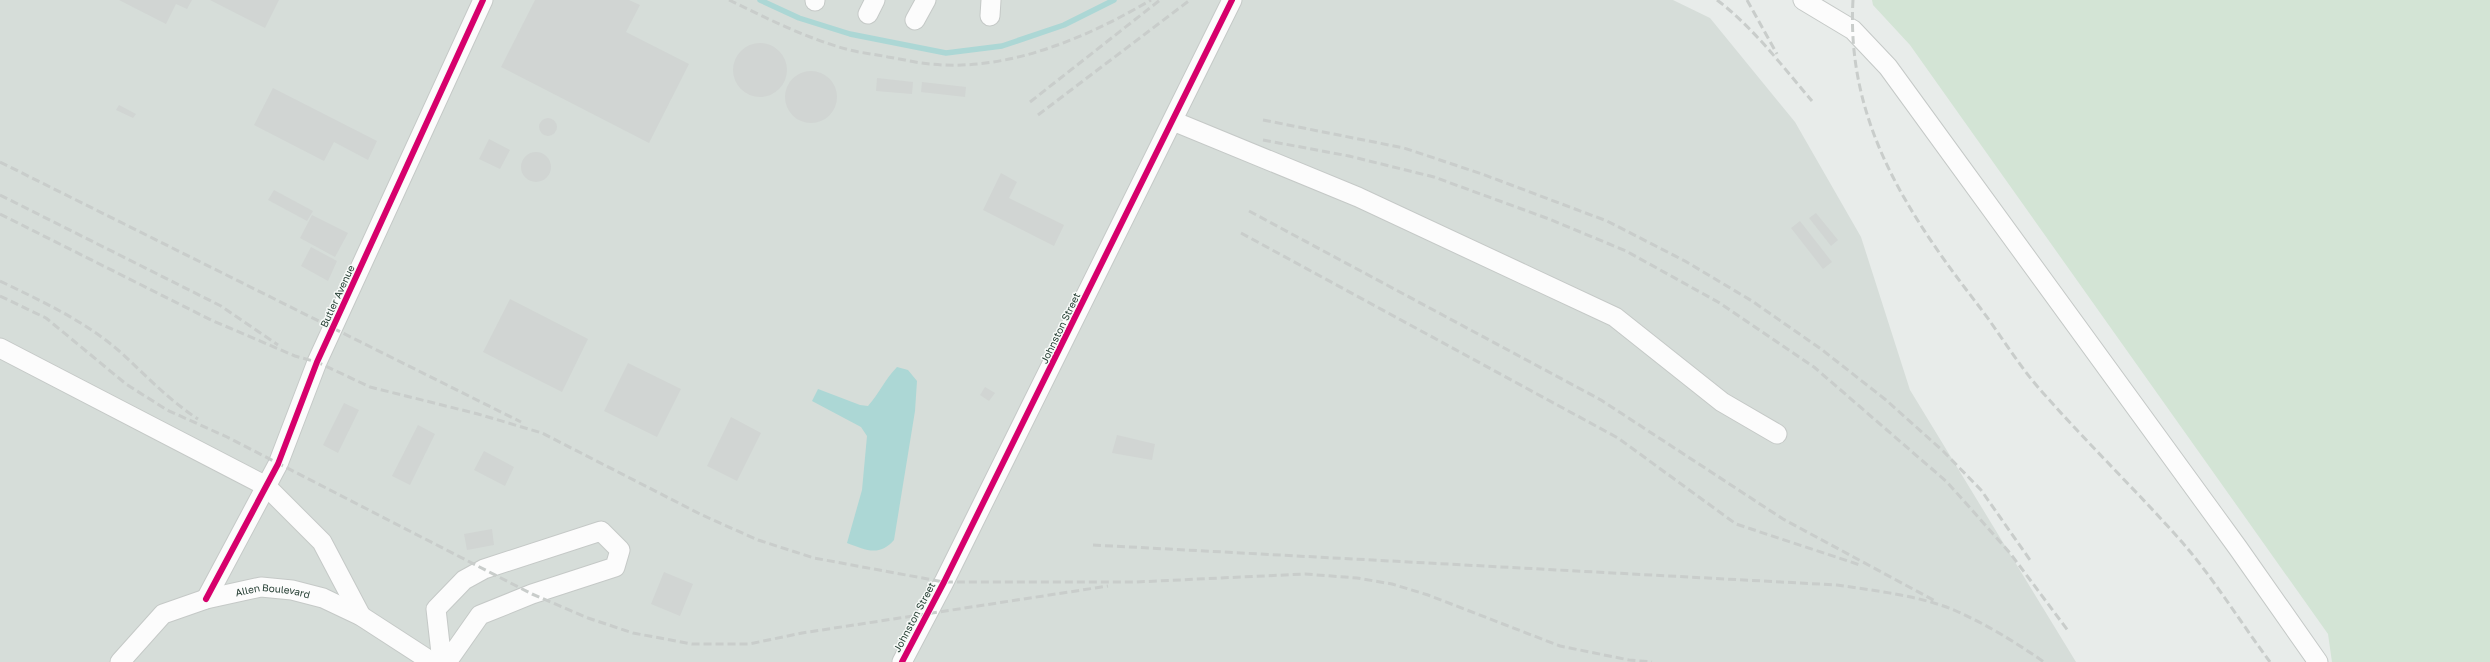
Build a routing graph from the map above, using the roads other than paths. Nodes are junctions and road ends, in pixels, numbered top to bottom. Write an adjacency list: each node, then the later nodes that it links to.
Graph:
1 (483, 0): 9 (street, Butler Avenue)
2 (926, 0): 5 (street)
3 (1232, 0): 6 (street, Johnston Street)
4 (1803, 0): 17 (street)
5 (915, 20)
6 (1173, 121): 8 (street); 16 (street, Johnston Street)
7 (0, 348): 9 (street)
8 (1776, 434)
9 (266, 486): 10 (street, Butler Avenue); 11 (street)
10 (206, 599): 11 (street, Allen Boulevard); 12 (street, Allen Boulevard)
11 (361, 616): 13 (street, Allen Boulevard)
12 (120, 662)
13 (432, 662)
14 (442, 662): 15 (street)
15 (447, 662)
16 (902, 662)
17 (2318, 662)

